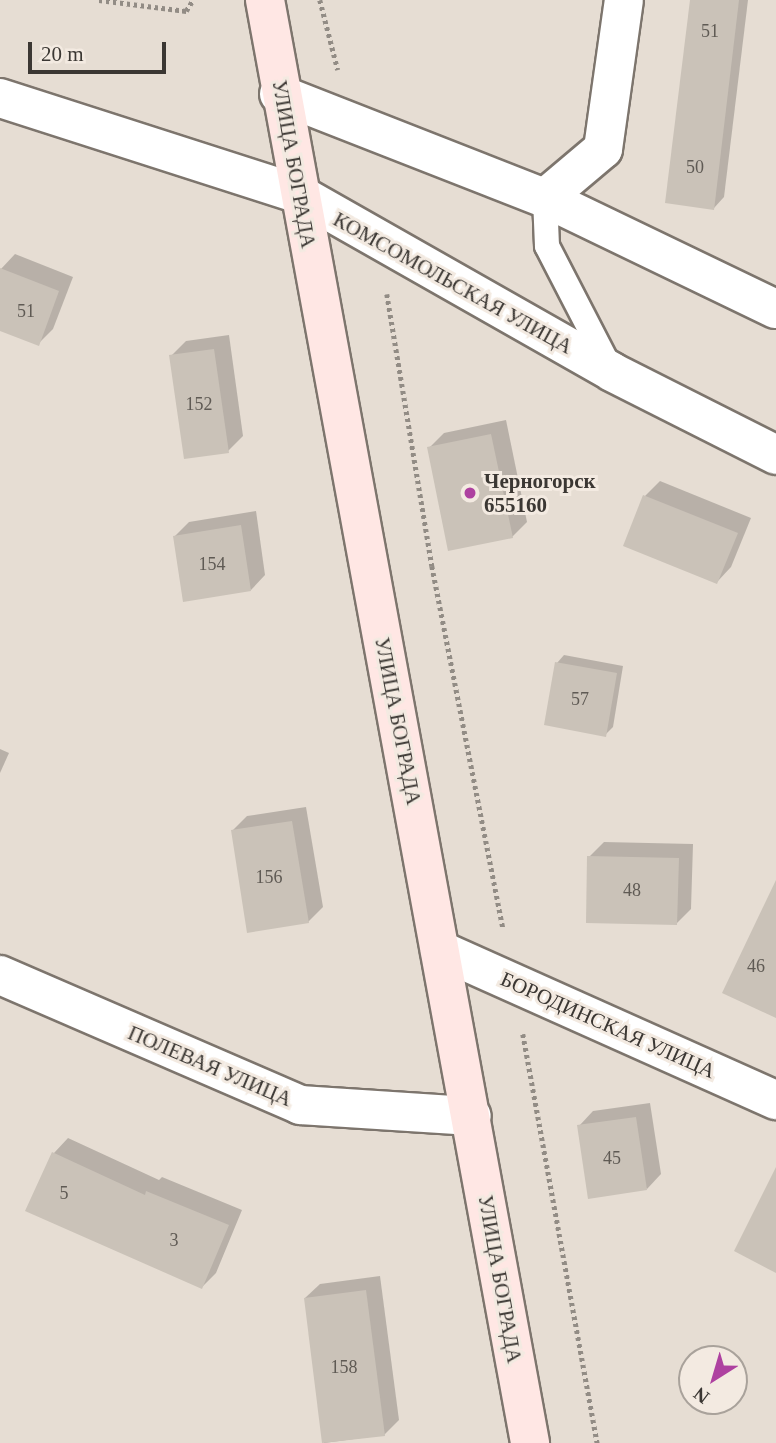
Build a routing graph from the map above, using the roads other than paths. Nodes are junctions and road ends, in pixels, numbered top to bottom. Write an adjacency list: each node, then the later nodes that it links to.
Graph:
1 (265, 0): 3 (main road, УЛИЦА БОГРАДА)
2 (624, 0): 6 (street)
3 (279, 93): 5 (main road, УЛИЦА БОГРАДА); 6 (street)
4 (0, 98): 5 (street, КОМСОМОЛЬСКАЯ УЛИЦА)
5 (299, 194): 8 (street, КОМСОМОЛЬСКАЯ УЛИЦА); 10 (main road, УЛИЦА БОГРАДА)
6 (545, 198): 7 (street); 8 (lane)
7 (776, 309)
8 (612, 372): 9 (street, КОМСОМОЛЬСКАЯ УЛИЦА)
9 (776, 455)
10 (440, 950): 12 (street, БОРОДИНСКАЯ УЛИЦА); 13 (main road, УЛИЦА БОГРАДА)
11 (0, 975): 13 (street, ПОЛЕВАЯ УЛИЦА)
12 (776, 1100)
13 (472, 1116): 14 (main road, УЛИЦА БОГРАДА)
14 (530, 1443)

